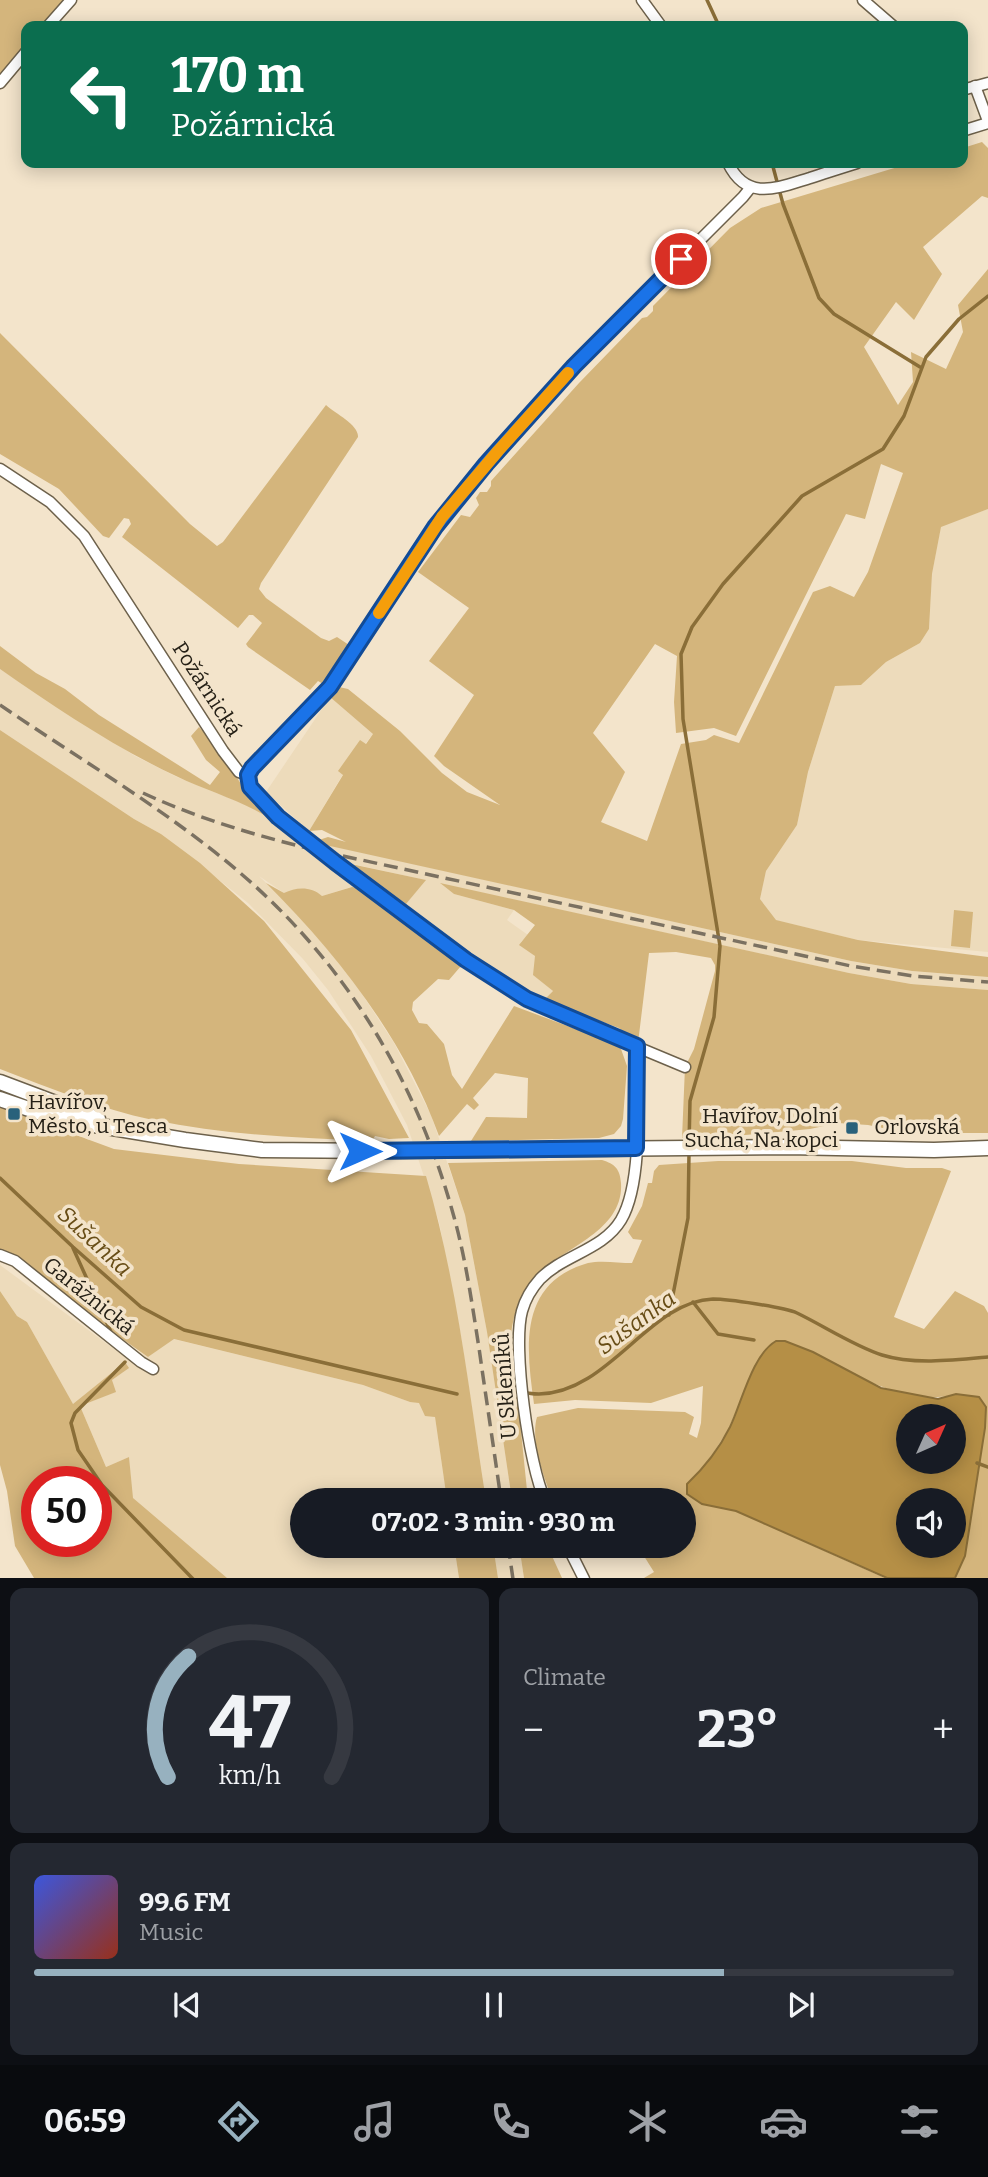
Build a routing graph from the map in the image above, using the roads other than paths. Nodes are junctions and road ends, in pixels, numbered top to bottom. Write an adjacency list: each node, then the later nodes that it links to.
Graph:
1 (71, 0): 4 (street)
2 (642, 0): 5 (street)
3 (863, 0): 6 (street)
4 (52, 21)
5 (657, 21)
6 (887, 21)
7 (21, 58): 8 (street)
8 (0, 83)
9 (988, 83): 10 (street)
10 (975, 86): 11 (street); 12 (street)
11 (968, 88)
12 (988, 122): 13 (street)
13 (968, 129)
14 (732, 168): 16 (street)
15 (841, 168): 16 (street)
16 (751, 187): 18 (street)
17 (0, 468): 18 (street, Požárnická)
18 (248, 775): 19 (street, Požárnická)
19 (637, 1046): 20 (street, Požárnická); 24 (street)
20 (685, 1067)
21 (2, 1082): 23 (main road)
22 (0, 1099): 23 (main road)
23 (139, 1133): 24 (main road, Orlovská)
24 (636, 1148): 25 (main road, Orlovská); 28 (street, U Skleníků)
25 (988, 1148)
26 (0, 1255): 27 (street, Garážnická)
27 (153, 1369)
28 (540, 1488)
29 (574, 1558): 30 (street)
30 (584, 1578)

